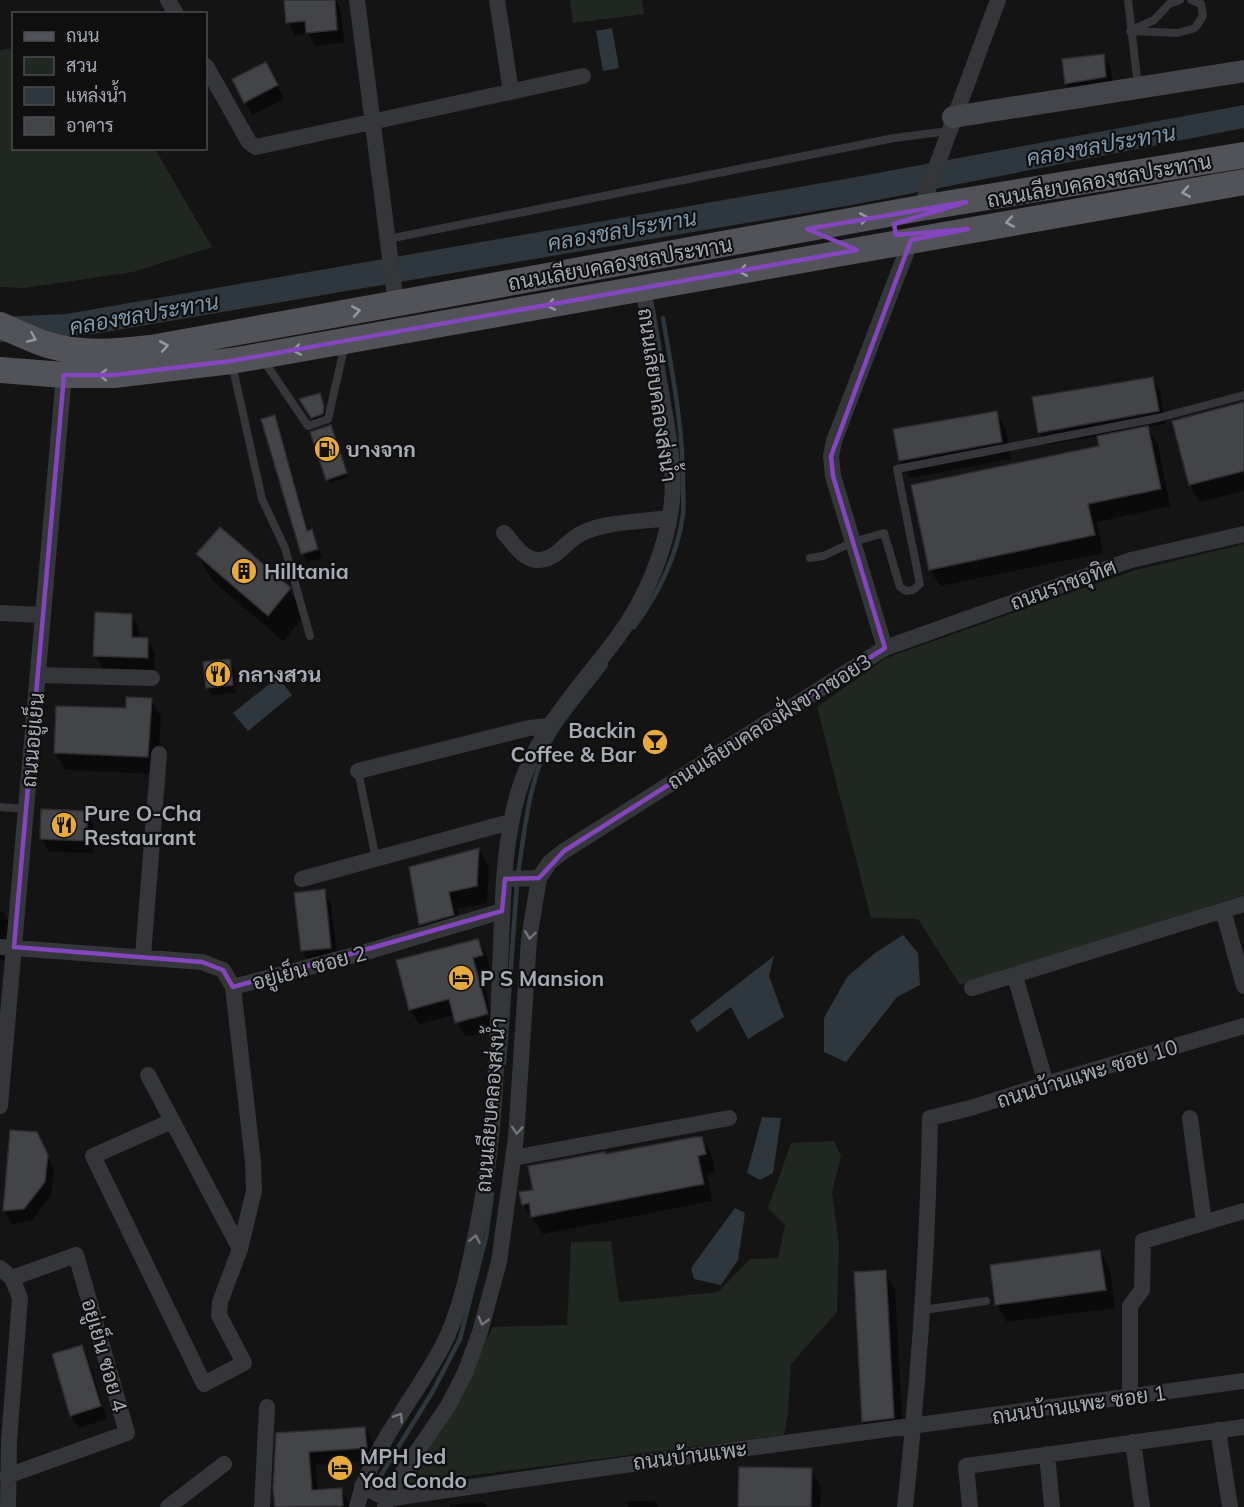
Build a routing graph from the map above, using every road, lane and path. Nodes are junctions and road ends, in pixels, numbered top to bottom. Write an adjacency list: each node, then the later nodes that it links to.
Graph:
1 (357, 0): 13 (street)
2 (497, 0): 12 (street)
3 (998, 0): 14 (street)
4 (1128, 0): 7 (lane)
5 (1180, 0): 7 (lane)
6 (1191, 0): 7 (lane)
7 (1130, 31): 11 (lane)
8 (207, 68): 13 (street)
9 (1244, 71): 11 (main road)
10 (583, 76): 12 (street)
11 (1138, 89): 14 (main road)
12 (511, 92): 13 (street)
13 (371, 123): 21 (street)
14 (951, 124): 18 (street); 21 (lane)
15 (1244, 155): 17 (main road, ถนนเลียบคลองชลประทาน)
16 (1244, 182): 20 (main road, ถนนเลียบคลองชลประทาน, one-way to 20)
17 (966, 202): 18 (main road, ถนนเลียบคลองชลประทาน); 20 (main road)
18 (921, 208): 19 (main road, ถนนเลียบคลองชลประทาน, one-way to 18)
19 (807, 229): 22 (main road); 24 (main road, ถนนเลียบคลองชลประทาน)
20 (968, 229): 22 (main road, ถนนเลียบคลองชลประทาน)
21 (388, 239): 24 (street)
22 (899, 242): 23 (main road, ถนนเลียบคลองชลประทาน, one-way to 23); 35 (street, ถนนเลียบคลองฝั่งขวาซอย3)
23 (644, 289): 26 (main road, ถนนเลียบคลองชลประทาน, one-way to 26); 32 (street, ถนนเลียบคลองส่งน้ำ)
24 (396, 304): 25 (main road, ถนนเลียบคลองชลประทาน, one-way to 24)
25 (0, 325)
26 (345, 341): 27 (main road, ถนนเลียบคลองชลประทาน, one-way to 27); 27 (lane)
27 (261, 356): 28 (main road, ถนนเลียบคลองชลประทาน)
28 (231, 361): 30 (main road, ถนนเลียบคลองชลประทาน, one-way to 30); 39 (lane)
29 (0, 370): 30 (main road, ถนนเลียบคลองชลประทาน)
30 (64, 375): 38 (street, ถนนอยู่เย็น)
31 (1244, 395): 35 (lane)
32 (669, 518): 33 (street); 43 (street, ถนนเลียบคลองส่งน้ำ)
33 (504, 533)
34 (1244, 534): 40 (street, ถนนราชอุทิศ)
35 (853, 542): 36 (lane); 40 (street, ถนนเลียบคลองฝั่งขวาซอย3)
36 (810, 558)
37 (0, 613): 38 (street)
38 (43, 615): 41 (street, ถนนอยู่เย็น)
39 (310, 636)
40 (885, 648): 50 (street, ถนนเลียบคลองฝั่งขวาซอย3)
41 (38, 675): 42 (street); 47 (street, ถนนอยู่เย็น)
42 (152, 678)
43 (548, 726): 45 (street); 48 (street, ถนนเลียบคลองส่งน้ำ)
44 (159, 754): 57 (street)
45 (358, 771): 49 (lane)
46 (0, 807): 47 (lane)
47 (26, 809): 56 (street, ถนนอยู่เย็น)
48 (510, 822): 49 (street); 52 (street, ถนนเลียบคลองส่งน้ำ)
49 (376, 859): 51 (street)
50 (539, 878): 52 (street); 69 (street, ถนนเลียบคลองส่งน้ำ, one-way to 69)
51 (302, 879)
52 (505, 879): 55 (street, ถนนเลียบคลองส่งน้ำ)
53 (1244, 904): 54 (street)
54 (1223, 910): 58 (street); 59 (street)
55 (502, 911): 60 (street, อยู่เย็น ซอย 2); 86 (street, ถนนเลียบคลองส่งน้ำ, one-way to 55)
56 (7, 947): 57 (street, อยู่เย็น ซอย 2); 65 (street, ถนนอยู่เย็น)
57 (143, 956): 60 (street, อยู่เย็น ซอย 2)
58 (1015, 976): 61 (street); 64 (street)
59 (1244, 986)
60 (233, 987): 72 (street)
61 (972, 988)
62 (1244, 1026): 64 (street, ถนนบ้านแพะ ซอย 10)
63 (148, 1075): 68 (street)
64 (1046, 1084): 75 (street, ถนนบ้านแพะ ซอย 10)
65 (0, 1106)
66 (729, 1118): 69 (street)
67 (1190, 1118): 71 (street)
68 (172, 1121): 72 (street); 72 (street)
69 (513, 1158): 87 (street, ถนนเลียบคลองส่งน้ำ, one-way to 87)
70 (1244, 1211): 71 (street)
71 (1204, 1223): 77 (street)
72 (240, 1249)
73 (6, 1273): 85 (street); 85 (street, อยู่เย็น ซอย 4)
74 (986, 1301): 75 (lane)
75 (923, 1310): 79 (street)
76 (1244, 1381): 77 (street, ถนนบ้านแพะ ซอย 1)
77 (1130, 1396): 79 (street, ถนนบ้านแพะ ซอย 1)
78 (267, 1407): 90 (street)
79 (914, 1427): 87 (street, ถนนบ้านแพะ); 92 (street)
80 (1244, 1427): 81 (street)
81 (1218, 1430): 82 (street); 96 (street)
82 (1132, 1442): 83 (street); 95 (street)
83 (1047, 1454): 93 (street); 94 (street)
84 (224, 1464): 89 (street)
85 (7, 1476): 88 (street)
86 (362, 1486): 87 (street); 91 (street, ถนนเลียบคลองส่งน้ำ)
87 (386, 1503)
88 (8, 1507)
89 (168, 1507)
90 (262, 1507)
91 (357, 1507)
92 (905, 1507)
93 (970, 1507)
94 (1052, 1507)
95 (1142, 1507)
96 (1230, 1507)

